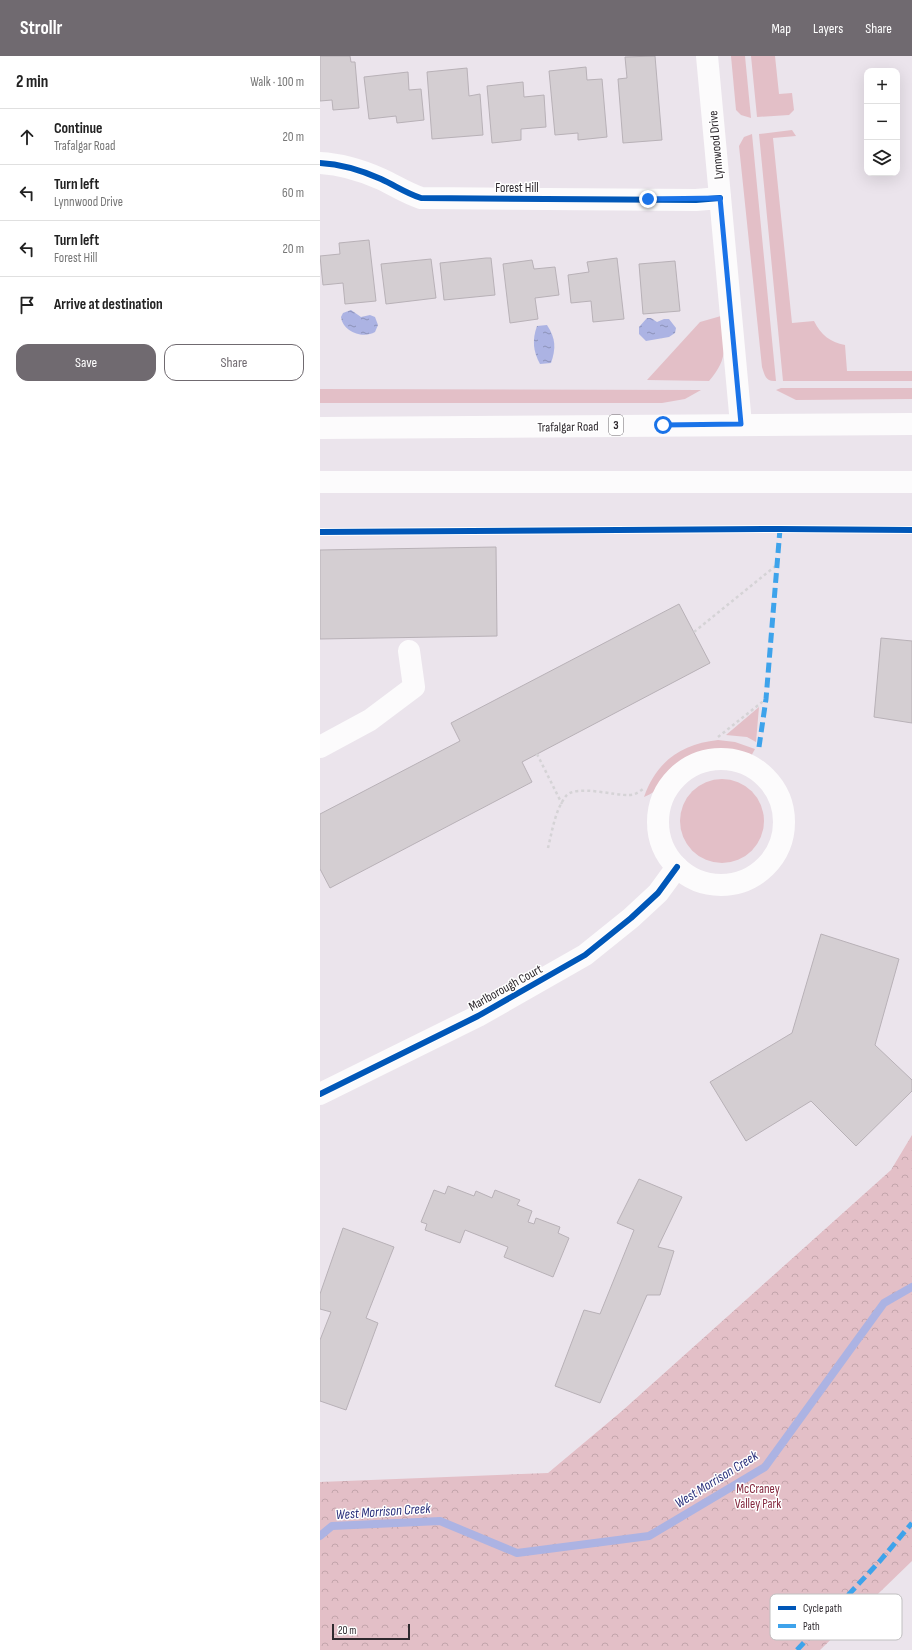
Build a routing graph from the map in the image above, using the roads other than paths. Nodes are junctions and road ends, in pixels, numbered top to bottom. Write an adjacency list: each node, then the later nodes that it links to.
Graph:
1 (707, 56): 3 (street, Lynnwood Drive)
2 (320, 163): 3 (street, Forest Hill)
3 (720, 198): 4 (street, Lynnwood Drive)
4 (741, 424): 5 (street, Trafalgar Road / 3); 6 (street, Trafalgar Road / 3)
5 (912, 424)
6 (320, 428)
7 (320, 482): 8 (street)
8 (912, 482)
9 (409, 651): 10 (street)
10 (320, 747)
11 (677, 867): 11 (street); 12 (street, Marlborough Court)
12 (320, 1094)

